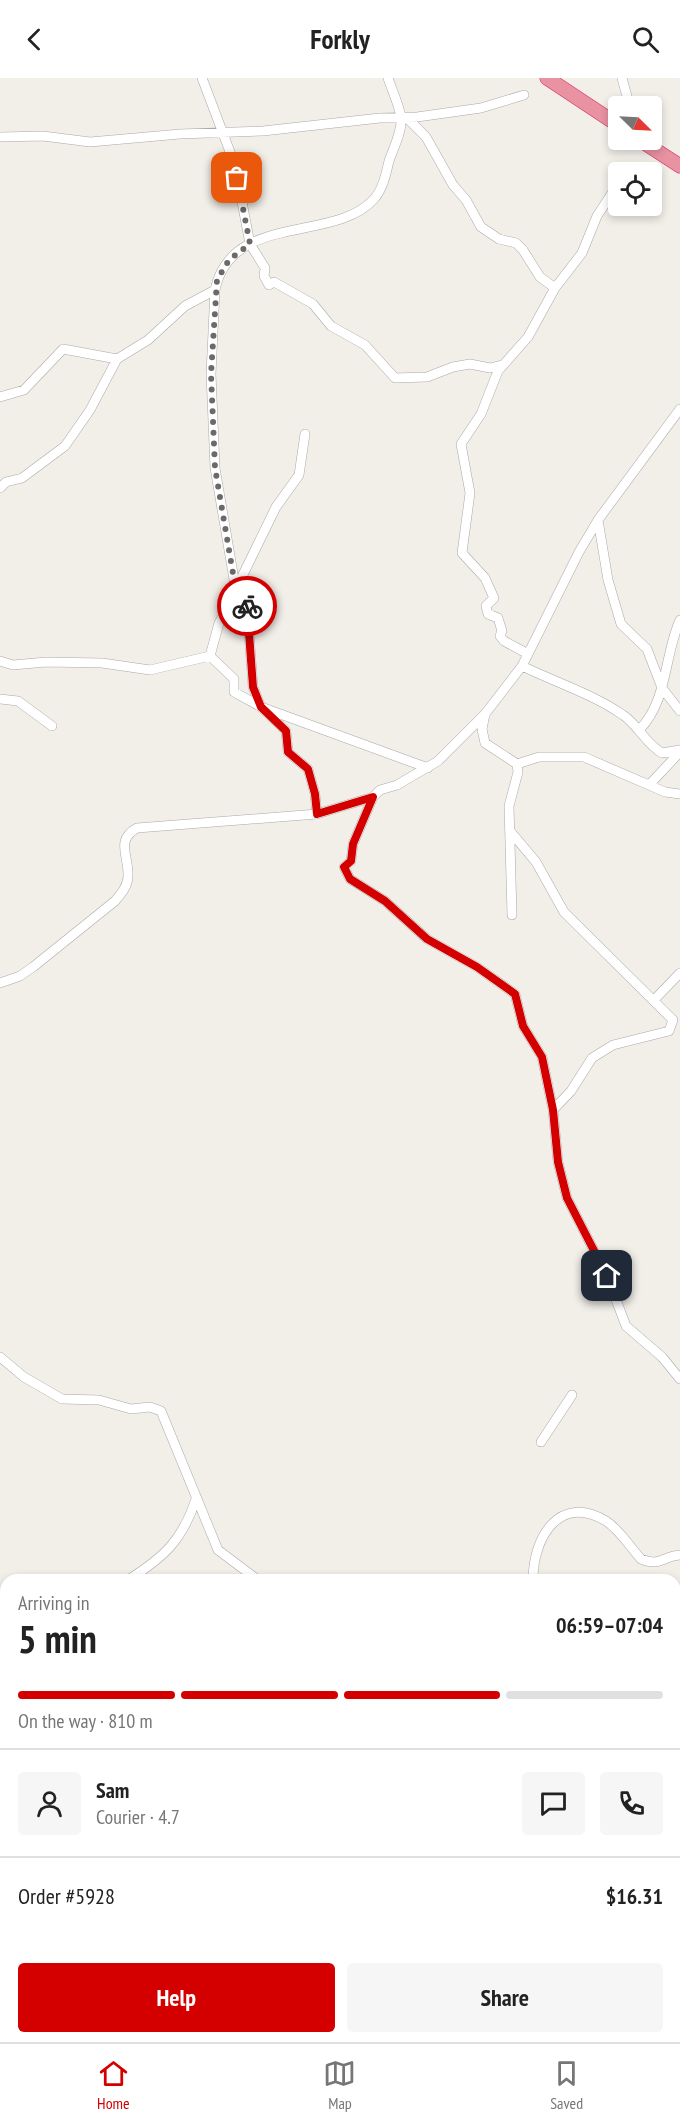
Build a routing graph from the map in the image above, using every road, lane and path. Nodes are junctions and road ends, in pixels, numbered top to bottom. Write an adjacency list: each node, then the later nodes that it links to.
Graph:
1 (202, 78): 9 (street)
2 (388, 78): 8 (street)
3 (547, 78): 7 (highway)
4 (621, 80): 6 (street)
5 (524, 95): 8 (street)
6 (627, 96)
7 (608, 115)
8 (404, 118): 9 (street); 14 (street); 15 (street)
9 (225, 132): 10 (street); 14 (street)
10 (0, 137)
11 (655, 150): 12 (highway)
12 (680, 166)
13 (608, 199): 15 (street)
14 (250, 244): 16 (street); 18 (street)
15 (555, 288): 18 (street)
16 (215, 290): 17 (street); 24 (street)
17 (117, 360): 19 (street); 22 (street)
18 (502, 365): 27 (street)
19 (0, 397)
20 (680, 409): 23 (street)
21 (305, 434): 24 (street)
22 (0, 488)
23 (598, 520): 27 (street); 31 (street)
24 (236, 591): 25 (street)
25 (247, 605): 28 (street); 33 (street)
26 (680, 620): 31 (street)
27 (528, 654): 30 (street)
28 (210, 656): 29 (street); 33 (street)
29 (0, 661)
30 (522, 666): 35 (street); 37 (street)
31 (662, 688): 34 (street); 37 (street)
32 (0, 699): 36 (street)
33 (261, 707): 40 (street); 44 (street)
34 (680, 711)
35 (484, 714): 39 (street); 40 (street)
36 (52, 726)
37 (640, 729): 38 (street)
38 (680, 751): 41 (street)
39 (517, 764): 41 (street); 45 (street)
40 (428, 768): 43 (street)
41 (650, 784): 42 (street)
42 (680, 794)
43 (373, 797): 44 (street); 50 (street)
44 (317, 814): 48 (street)
45 (510, 831): 46 (street); 49 (street)
46 (512, 915)
47 (680, 973): 49 (street)
48 (0, 983)
49 (654, 1000): 50 (street)
50 (553, 1110): 52 (street)
51 (0, 1357): 55 (street)
52 (680, 1379)
53 (572, 1395): 54 (street)
54 (540, 1442)
55 (196, 1499): 57 (street); 58 (street)
56 (680, 1555): 59 (street)
57 (137, 1574)
58 (250, 1574)
59 (534, 1574)

